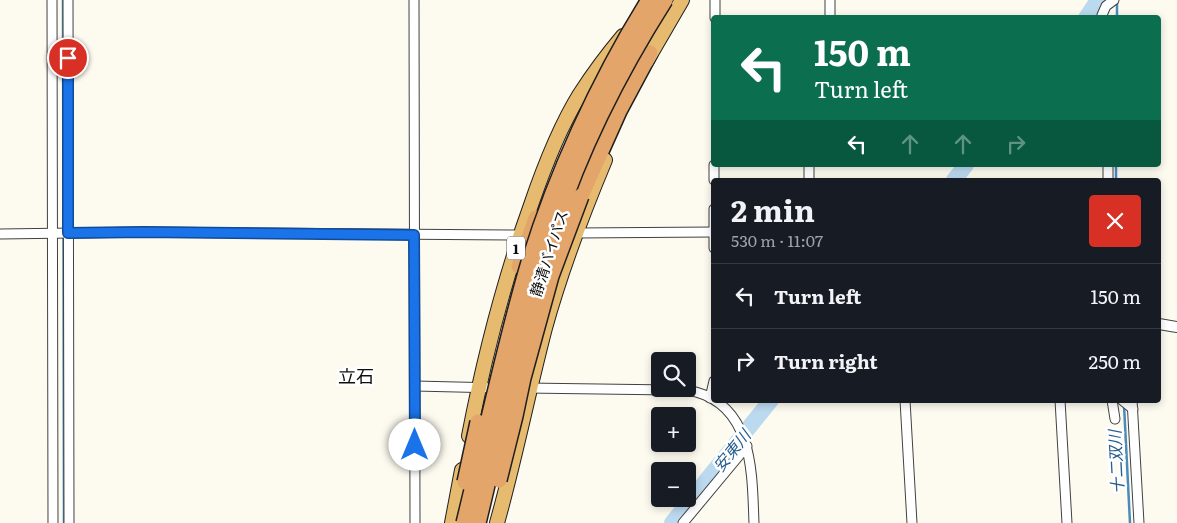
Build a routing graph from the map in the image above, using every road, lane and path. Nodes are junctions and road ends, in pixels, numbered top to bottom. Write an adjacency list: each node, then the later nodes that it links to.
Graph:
1 (52, 0): 16 (street)
2 (68, 0): 17 (street)
3 (414, 0): 20 (street)
4 (648, 0): 13 (highway, 1); 41 (highway, 静清バイパス / 1, bridge)
5 (666, 0): 42 (highway, 静清バイパス / 1, bridge)
6 (682, 0): 14 (highway)
7 (715, 0): 10 (street)
8 (830, 0): 11 (street)
9 (1110, 3): 12 (street)
10 (715, 15)
11 (830, 15)
12 (1102, 15)
13 (629, 29): 21 (highway, 1); 40 (highway, 1, bridge)
14 (650, 52): 18 (highway); 43 (highway, bridge)
15 (711, 232): 18 (street)
16 (52, 233): 17 (street); 19 (street); 36 (street)
17 (68, 233): 20 (street); 37 (street)
18 (576, 233): 26 (highway)
19 (0, 234)
20 (414, 235): 21 (street); 24 (street)
21 (520, 235): 25 (highway, 1)
22 (1161, 324): 23 (street)
23 (1177, 327)
24 (415, 386): 25 (street); 38 (street)
25 (479, 388): 26 (street); 39 (highway, 1)
26 (530, 388): 28 (street); 44 (highway)
27 (711, 394): 28 (street)
28 (710, 398)
29 (718, 403): 35 (street)
30 (905, 403): 47 (street)
31 (1060, 403): 48 (street)
32 (1112, 403): 34 (street)
33 (1133, 404): 49 (street)
34 (1114, 419)
35 (747, 446): 45 (street); 46 (street)
36 (53, 523)
37 (69, 523)
38 (415, 523)
39 (452, 523)
40 (458, 523)
41 (464, 523)
42 (478, 523)
43 (488, 523)
44 (497, 523)
45 (683, 523)
46 (754, 523)
47 (912, 523)
48 (1067, 523)
49 (1139, 523)

